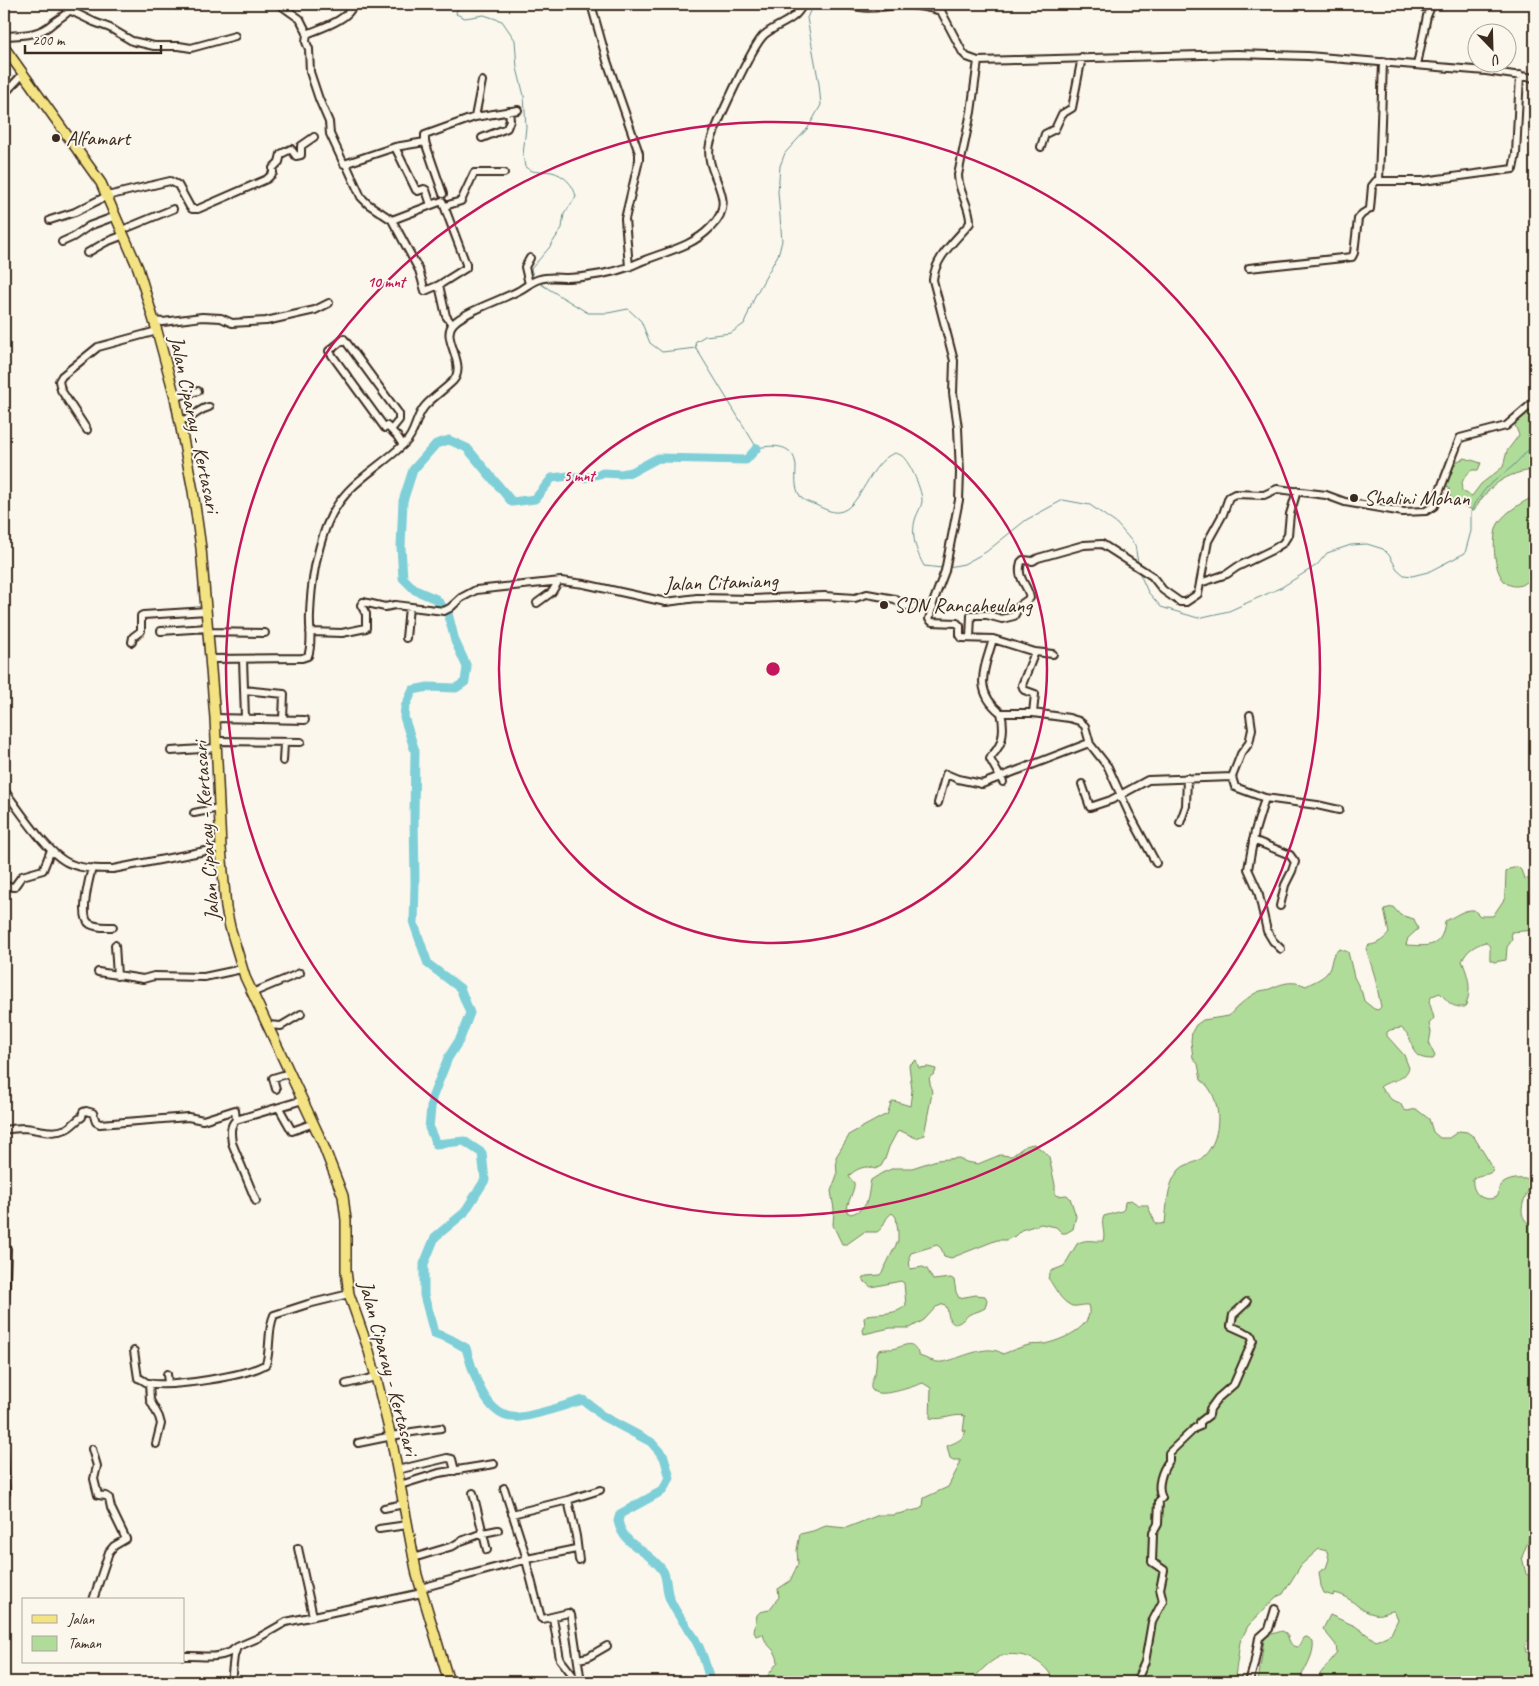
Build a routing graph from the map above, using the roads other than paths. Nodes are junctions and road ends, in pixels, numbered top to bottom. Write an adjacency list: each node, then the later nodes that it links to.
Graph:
1 (64, 4): 11 (street)
2 (279, 4): 12 (street)
3 (354, 4): 12 (street)
4 (591, 4): 48 (street)
5 (803, 4): 48 (street)
6 (846, 4): 7 (street)
7 (898, 4): 10 (street)
8 (1412, 4): 9 (street)
9 (1431, 6): 19 (street)
10 (941, 7): 17 (street)
11 (69, 11): 13 (street); 14 (street)
12 (308, 34): 33 (street)
13 (4, 36)
14 (235, 36)
15 (4, 47): 20 (main road, Jalan Ciparay - Kertasari)
16 (1082, 57): 17 (street); 18 (street); 32 (street)
17 (978, 60): 68 (street)
18 (1383, 62): 19 (street); 35 (street)
19 (1417, 65): 21 (street)
20 (23, 74): 24 (street); 37 (main road, Jalan Ciparay - Kertasari)
21 (1520, 76): 22 (street); 35 (street)
22 (1535, 78)
23 (482, 81): 27 (street)
24 (4, 93)
25 (518, 110): 26 (street)
26 (509, 111): 27 (street); 29 (street)
27 (475, 117): 30 (street)
28 (314, 137): 37 (street)
29 (482, 138)
30 (424, 142): 31 (street); 36 (street)
31 (395, 147): 33 (street); 38 (street)
32 (1040, 148)
33 (346, 164): 43 (street)
34 (504, 173): 39 (street)
35 (1379, 181): 49 (street)
36 (443, 194)
37 (107, 196): 41 (main road, Jalan Ciparay - Kertasari); 42 (street)
38 (432, 205): 39 (street); 43 (street)
39 (445, 206): 51 (street)
40 (173, 209): 44 (street)
41 (116, 216): 44 (main road, Jalan Ciparay - Kertasari); 45 (street)
42 (50, 220)
43 (392, 220): 51 (street)
44 (123, 232): 46 (street); 54 (main road, Jalan Ciparay - Kertasari)
45 (62, 242)
46 (87, 253)
47 (530, 258): 50 (street)
48 (629, 267): 50 (street)
49 (1249, 268)
50 (530, 283): 53 (street)
51 (439, 285): 53 (street)
52 (329, 303): 54 (street)
53 (452, 324): 62 (street)
54 (156, 326): 56 (main road, Jalan Ciparay - Kertasari); 60 (street)
55 (198, 391): 56 (street)
56 (175, 397): 59 (main road, Jalan Ciparay - Kertasari)
57 (1535, 401): 63 (street)
58 (209, 407): 59 (street)
59 (179, 420): 69 (main road, Jalan Ciparay - Kertasari)
60 (87, 430)
61 (391, 430): 61 (street); 62 (street)
62 (402, 445): 72 (street)
63 (1297, 491): 65 (street); 65 (street)
64 (558, 582): 66 (street); 67 (street, Jalan Citamiang); 68 (street, Jalan Citamiang)
65 (1200, 583): 75 (street)
66 (537, 603)
67 (409, 607): 72 (street); 74 (street)
68 (932, 607): 75 (street)
69 (207, 611): 70 (main road, Jalan Ciparay - Kertasari); 77 (street)
70 (208, 630): 71 (street); 73 (street); 80 (main road, Jalan Ciparay - Kertasari)
71 (160, 631)
72 (310, 632): 81 (street)
73 (265, 633)
74 (406, 638)
75 (970, 638): 76 (street)
76 (993, 639): 78 (street); 83 (street)
77 (132, 642)
78 (1035, 652): 79 (street); 84 (street)
79 (1053, 654)
80 (211, 659): 81 (street); 86 (main road, Jalan Ciparay - Kertasari)
81 (243, 659): 82 (street)
82 (244, 690): 87 (street); 88 (street)
83 (1001, 713): 84 (street); 98 (street)
84 (1033, 713): 92 (street)
85 (1250, 715): 96 (street)
86 (215, 718): 87 (street); 93 (main road, Jalan Ciparay - Kertasari)
87 (245, 718): 88 (street)
88 (284, 719): 89 (street)
89 (305, 720)
90 (301, 742): 91 (street)
91 (284, 743): 93 (street); 95 (street)
92 (1089, 743): 98 (street); 101 (street)
93 (216, 744): 94 (street); 104 (main road, Jalan Ciparay - Kertasari)
94 (171, 751)
95 (283, 761)
96 (1232, 777): 97 (street); 102 (street)
97 (1188, 778): 101 (street); 107 (street)
98 (1002, 780): 103 (street)
99 (1082, 784): 101 (street)
100 (4, 790): 110 (street)
101 (1121, 795): 111 (street)
102 (1265, 798): 105 (street); 108 (street)
103 (938, 803)
104 (219, 808): 106 (street); 109 (main road, Jalan Ciparay - Kertasari)
105 (1339, 810)
106 (194, 813)
107 (1180, 823)
108 (1253, 840): 114 (street); 117 (street)
109 (221, 848): 112 (street); 118 (main road, Jalan Ciparay - Kertasari)
110 (51, 850): 112 (street); 113 (street)
111 (1156, 863)
112 (92, 868): 115 (street)
113 (4, 886)
114 (1280, 906)
115 (113, 927)
116 (115, 945): 121 (street)
117 (1281, 949)
118 (242, 969): 121 (street); 122 (main road, Jalan Ciparay - Kertasari)
119 (98, 972): 121 (street)
120 (300, 973): 122 (street)
121 (117, 976)
122 (252, 993): 124 (main road, Jalan Ciparay - Kertasari)
123 (301, 1014): 124 (street)
124 (267, 1026): 125 (main road, Jalan Ciparay - Kertasari)
125 (290, 1073): 126 (street); 127 (main road, Jalan Ciparay - Kertasari)
126 (276, 1089)
127 (302, 1100): 128 (street); 130 (main road, Jalan Ciparay - Kertasari)
128 (279, 1108): 129 (street); 130 (street)
129 (236, 1120): 131 (street); 132 (street)
130 (314, 1123): 134 (main road, Jalan Ciparay - Kertasari)
131 (4, 1130)
132 (256, 1201)
133 (4, 1241): 136 (street)
134 (349, 1294): 139 (main road, Jalan Ciparay - Kertasari); 141 (street)
135 (1247, 1302): 183 (street)
136 (4, 1329)
137 (134, 1351): 140 (street)
138 (167, 1374): 141 (street)
139 (376, 1377): 142 (street); 144 (main road, Jalan Ciparay - Kertasari)
140 (149, 1383): 141 (street); 146 (street)
141 (168, 1383)
142 (346, 1384)
143 (441, 1428): 144 (street)
144 (391, 1437): 145 (street); 150 (main road, Jalan Ciparay - Kertasari)
145 (358, 1443)
146 (156, 1444)
147 (92, 1449): 172 (street)
148 (4, 1451): 155 (street)
149 (494, 1464): 151 (street)
150 (397, 1470): 151 (street); 152 (main road, Jalan Ciparay - Kertasari)
151 (455, 1471): 152 (street)
152 (400, 1485): 158 (main road, Jalan Ciparay - Kertasari)
153 (504, 1488): 160 (street)
154 (600, 1490): 157 (street)
155 (6, 1493)
156 (473, 1493): 164 (street)
157 (568, 1500): 160 (street); 166 (street)
158 (404, 1504): 159 (street); 161 (main road, Jalan Ciparay - Kertasari)
159 (384, 1508)
160 (512, 1514): 169 (street)
161 (407, 1525): 162 (street); 168 (main road, Jalan Ciparay - Kertasari)
162 (379, 1529)
163 (498, 1530): 164 (street)
164 (483, 1533): 167 (street); 168 (street)
165 (298, 1548): 174 (street)
166 (576, 1549): 169 (street); 170 (street)
167 (487, 1550)
168 (413, 1558): 171 (main road, Jalan Ciparay - Kertasari)
169 (526, 1559): 171 (street); 175 (street)
170 (579, 1560)
171 (422, 1591): 174 (street); 181 (main road, Jalan Ciparay - Kertasari)
172 (94, 1598)
173 (1275, 1609): 184 (street)
174 (313, 1616): 177 (street)
175 (553, 1618): 179 (street); 182 (street)
176 (607, 1646): 179 (street)
177 (236, 1647): 178 (street); 180 (street)
178 (185, 1656)
179 (578, 1659): 182 (street)
180 (231, 1682)
181 (449, 1682)
182 (580, 1682)
183 (1136, 1682)
184 (1249, 1682)

